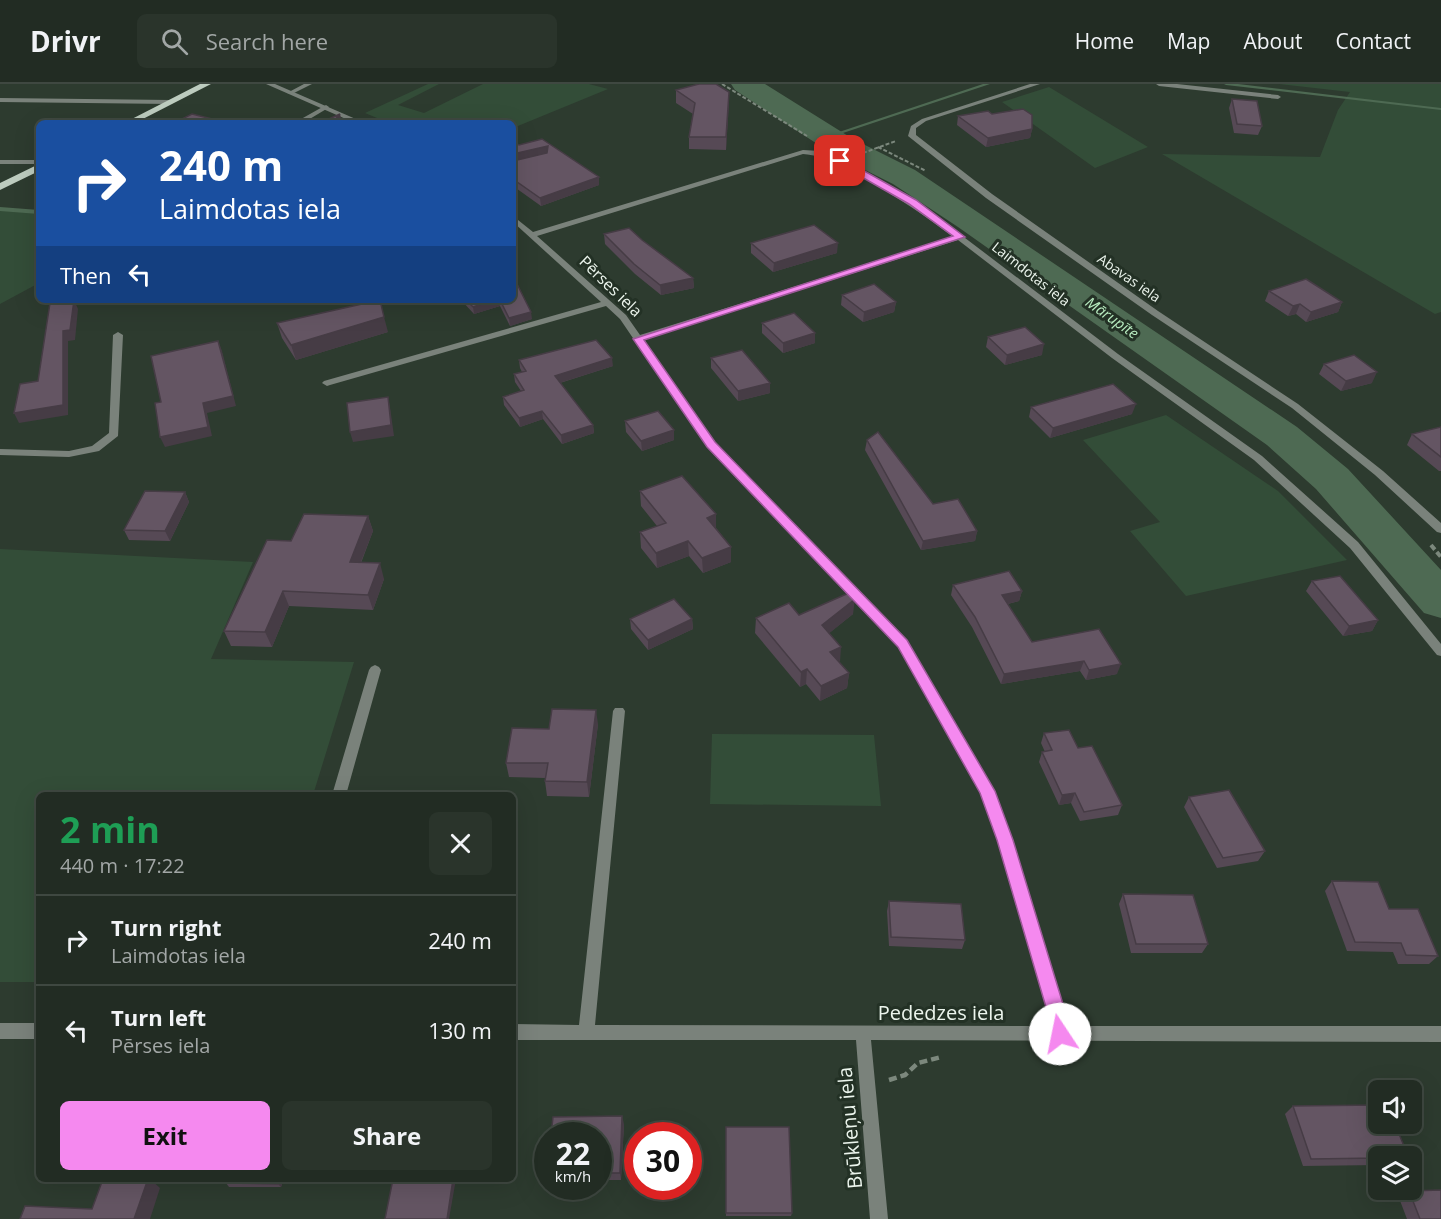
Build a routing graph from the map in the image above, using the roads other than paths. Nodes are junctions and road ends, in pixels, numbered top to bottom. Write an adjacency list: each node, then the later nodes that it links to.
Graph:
1 (207, 84): 9 (main road)
2 (269, 84): 6 (street)
3 (309, 84): 6 (street)
4 (1037, 84): 26 (street, Abavas iela)
5 (1159, 84): 7 (street)
6 (290, 93): 10 (street)
7 (1278, 97)
8 (0, 100): 9 (street)
9 (171, 102): 11 (main road)
10 (326, 107): 12 (street); 13 (street)
11 (134, 120)
12 (303, 120)
13 (355, 120)
14 (0, 162): 15 (street)
15 (36, 162)
16 (36, 170): 17 (main road)
17 (0, 187)
18 (516, 221): 19 (street, Pērses iela)
19 (531, 235): 20 (street); 21 (street, Pērses iela)
20 (960, 237): 23 (street); 27 (street, Laimdotas iela)
21 (608, 303): 23 (street, Pērses iela); 24 (street)
22 (118, 335): 25 (street)
23 (638, 339): 36 (street, Pērses iela)
24 (327, 382)
25 (0, 452)
26 (1441, 529)
27 (1441, 652)
28 (375, 670): 30 (street)
29 (619, 711): 34 (street)
30 (340, 792)
31 (0, 1031): 32 (street)
32 (36, 1031)
33 (516, 1032): 34 (street, Pededzes iela)
34 (586, 1032): 35 (street, Pededzes iela)
35 (863, 1034): 36 (street, Pededzes iela); 38 (street, Brūkleņu iela)
36 (1060, 1034): 37 (street, Pededzes iela)
37 (1441, 1034)
38 (879, 1219)

